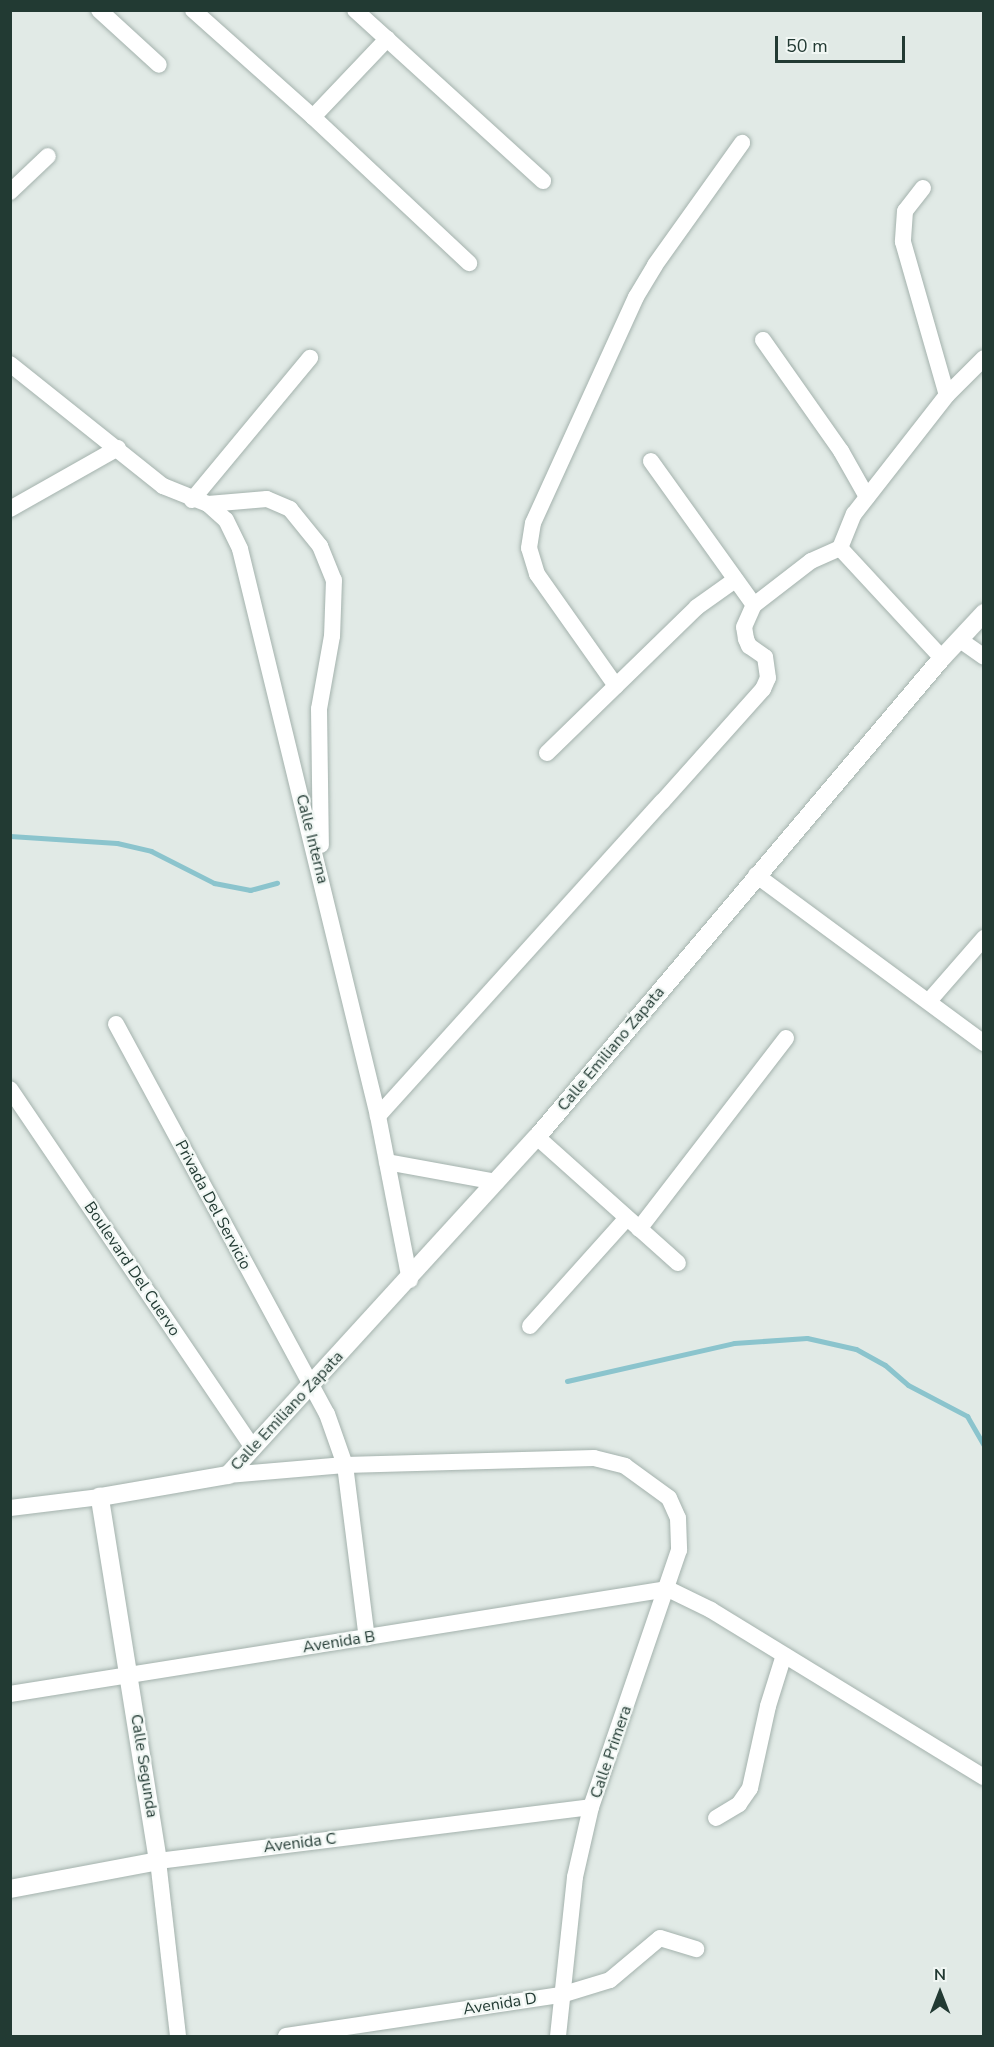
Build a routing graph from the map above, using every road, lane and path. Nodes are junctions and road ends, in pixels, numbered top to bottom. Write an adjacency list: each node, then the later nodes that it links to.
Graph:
1 (99, 10): 5 (street)
2 (193, 10): 6 (street)
3 (355, 10): 4 (street)
4 (387, 39): 6 (street); 9 (street)
5 (159, 65)
6 (313, 117): 12 (street)
7 (742, 143): 30 (street)
8 (48, 156): 11 (street)
9 (543, 181)
10 (923, 188): 17 (street)
11 (10, 192)
12 (469, 263)
13 (763, 340): 20 (street)
14 (310, 358): 21 (street)
15 (984, 358): 17 (street)
16 (10, 364): 18 (street)
17 (947, 395): 20 (street)
18 (118, 448): 21 (street); 22 (street)
19 (651, 461): 24 (street)
20 (867, 497): 23 (street)
21 (200, 502): 32 (street, Calle Interna); 32 (street)
22 (10, 509)
23 (840, 548): 25 (street); 29 (street)
24 (735, 580): 25 (street); 30 (street)
25 (754, 604): 40 (street)
26 (984, 613): 27 (main road, Calle Emiliano Zapata)
27 (960, 640): 28 (street); 29 (main road, Calle Emiliano Zapata)
28 (984, 657)
29 (942, 658): 33 (main road, Calle Emiliano Zapata)
30 (616, 686): 31 (street)
31 (547, 753)
32 (321, 873): 40 (street, Calle Interna)
33 (756, 875): 35 (street); 41 (main road, Calle Emiliano Zapata)
34 (984, 938): 35 (street)
35 (928, 1001): 38 (street)
36 (116, 1024): 48 (street, Privada Del Servicio)
37 (786, 1038): 44 (street)
38 (984, 1043)
39 (10, 1089): 49 (street, Boulevard Del Cuervo)
40 (378, 1116): 42 (street, Calle Interna)
41 (537, 1137): 43 (main road, Calle Emiliano Zapata); 44 (street)
42 (387, 1162): 43 (street); 46 (street, Calle Interna)
43 (496, 1182): 46 (main road, Calle Emiliano Zapata)
44 (632, 1224): 45 (street); 47 (street)
45 (678, 1263)
46 (410, 1280): 48 (main road, Calle Emiliano Zapata)
47 (530, 1326)
48 (310, 1386): 49 (main road, Calle Emiliano Zapata); 50 (street, Privada Del Servicio)
49 (253, 1448): 51 (main road, Calle Emiliano Zapata)
50 (345, 1465): 51 (street, Calle Emiliano Zapata); 52 (street, Calle Emiliano Zapata); 56 (street, Privada Del Servicio)
51 (228, 1475): 53 (main road, Calle Emiliano Zapata)
52 (651, 1482): 55 (street, Calle Primera)
53 (100, 1497): 54 (street, Calle Emiliano Zapata); 58 (main road, Calle Segunda)
54 (10, 1508)
55 (668, 1589): 56 (street, Avenida B); 57 (street); 61 (street, Calle Primera)
56 (367, 1638): 58 (street, Avenida B)
57 (784, 1656): 60 (street); 62 (street)
58 (130, 1675): 59 (street, Avenida B); 63 (main road, Calle Segunda)
59 (10, 1694)
60 (984, 1777)
61 (591, 1807): 63 (street, Avenida C); 66 (street, Calle Primera)
62 (716, 1818)
63 (158, 1861): 64 (main road, Avenida C); 67 (street, Calle Segunda)
64 (10, 1889)
65 (696, 1949): 66 (street, Avenida D)
66 (561, 1995): 68 (street, Avenida D); 69 (street, Calle Primera)
67 (178, 2037)
68 (286, 2037)
69 (558, 2037)

